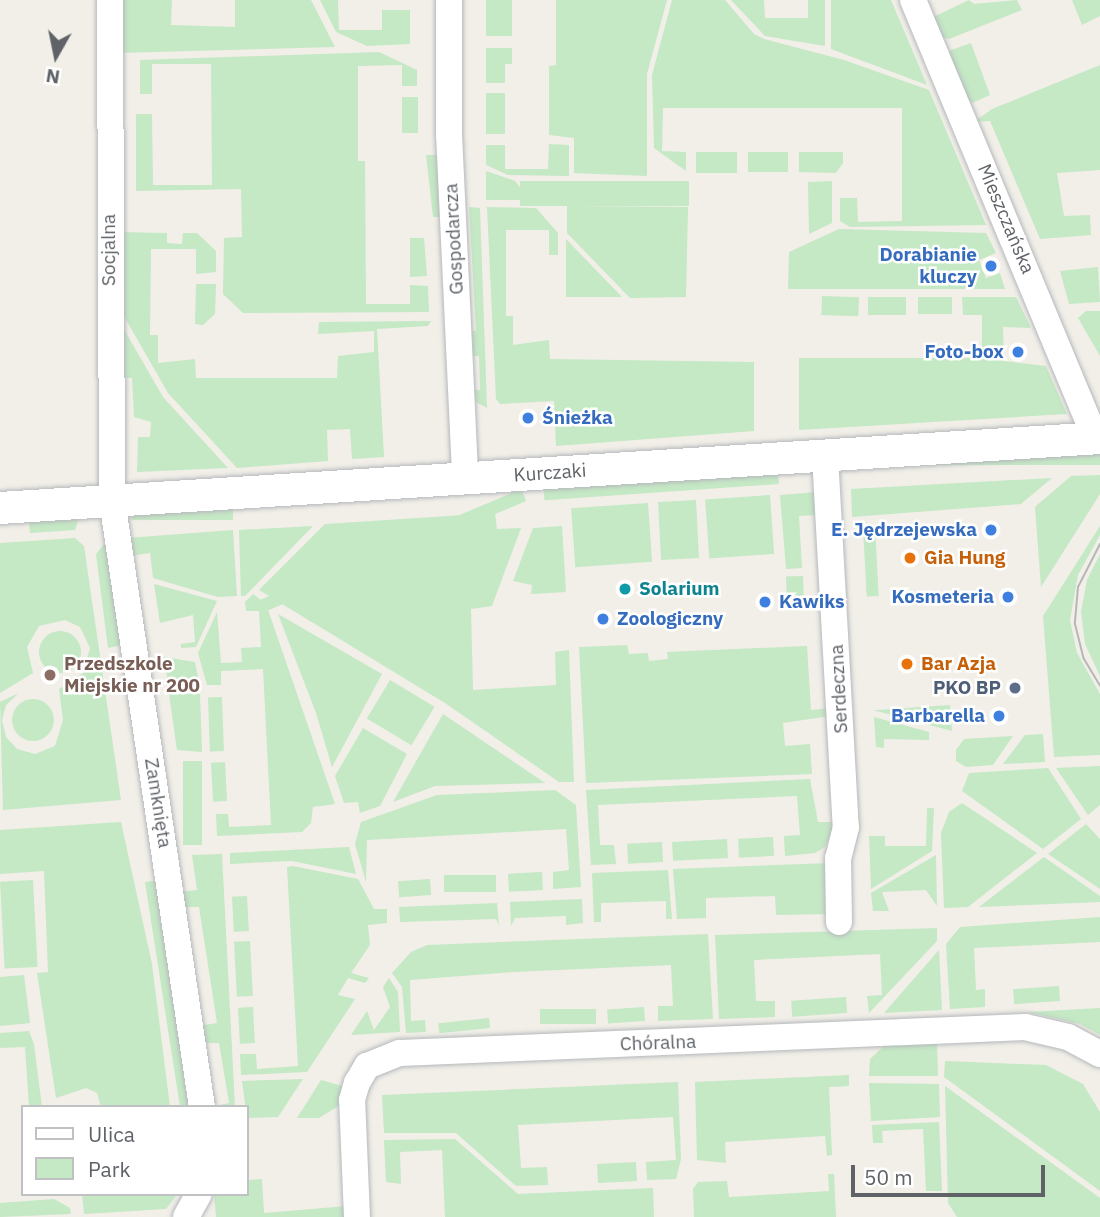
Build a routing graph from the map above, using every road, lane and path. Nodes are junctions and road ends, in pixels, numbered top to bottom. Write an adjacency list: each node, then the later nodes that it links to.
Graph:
1 (110, 0): 7 (street, Socjalna)
2 (449, 0): 6 (street, Gospodarcza)
3 (913, 0): 4 (street, Mieszczańska)
4 (1098, 438): 5 (street, Kurczaki)
5 (825, 456): 6 (street, Kurczaki); 9 (street, Serdeczna)
6 (465, 478): 7 (street, Kurczaki)
7 (112, 500): 8 (street, Kurczaki); 11 (street, Zamknięta)
8 (0, 508)
9 (839, 922)
10 (1100, 1054): 14 (street, Chóralna)
11 (202, 1105)
12 (198, 1196): 13 (street)
13 (186, 1217)
14 (357, 1217)

